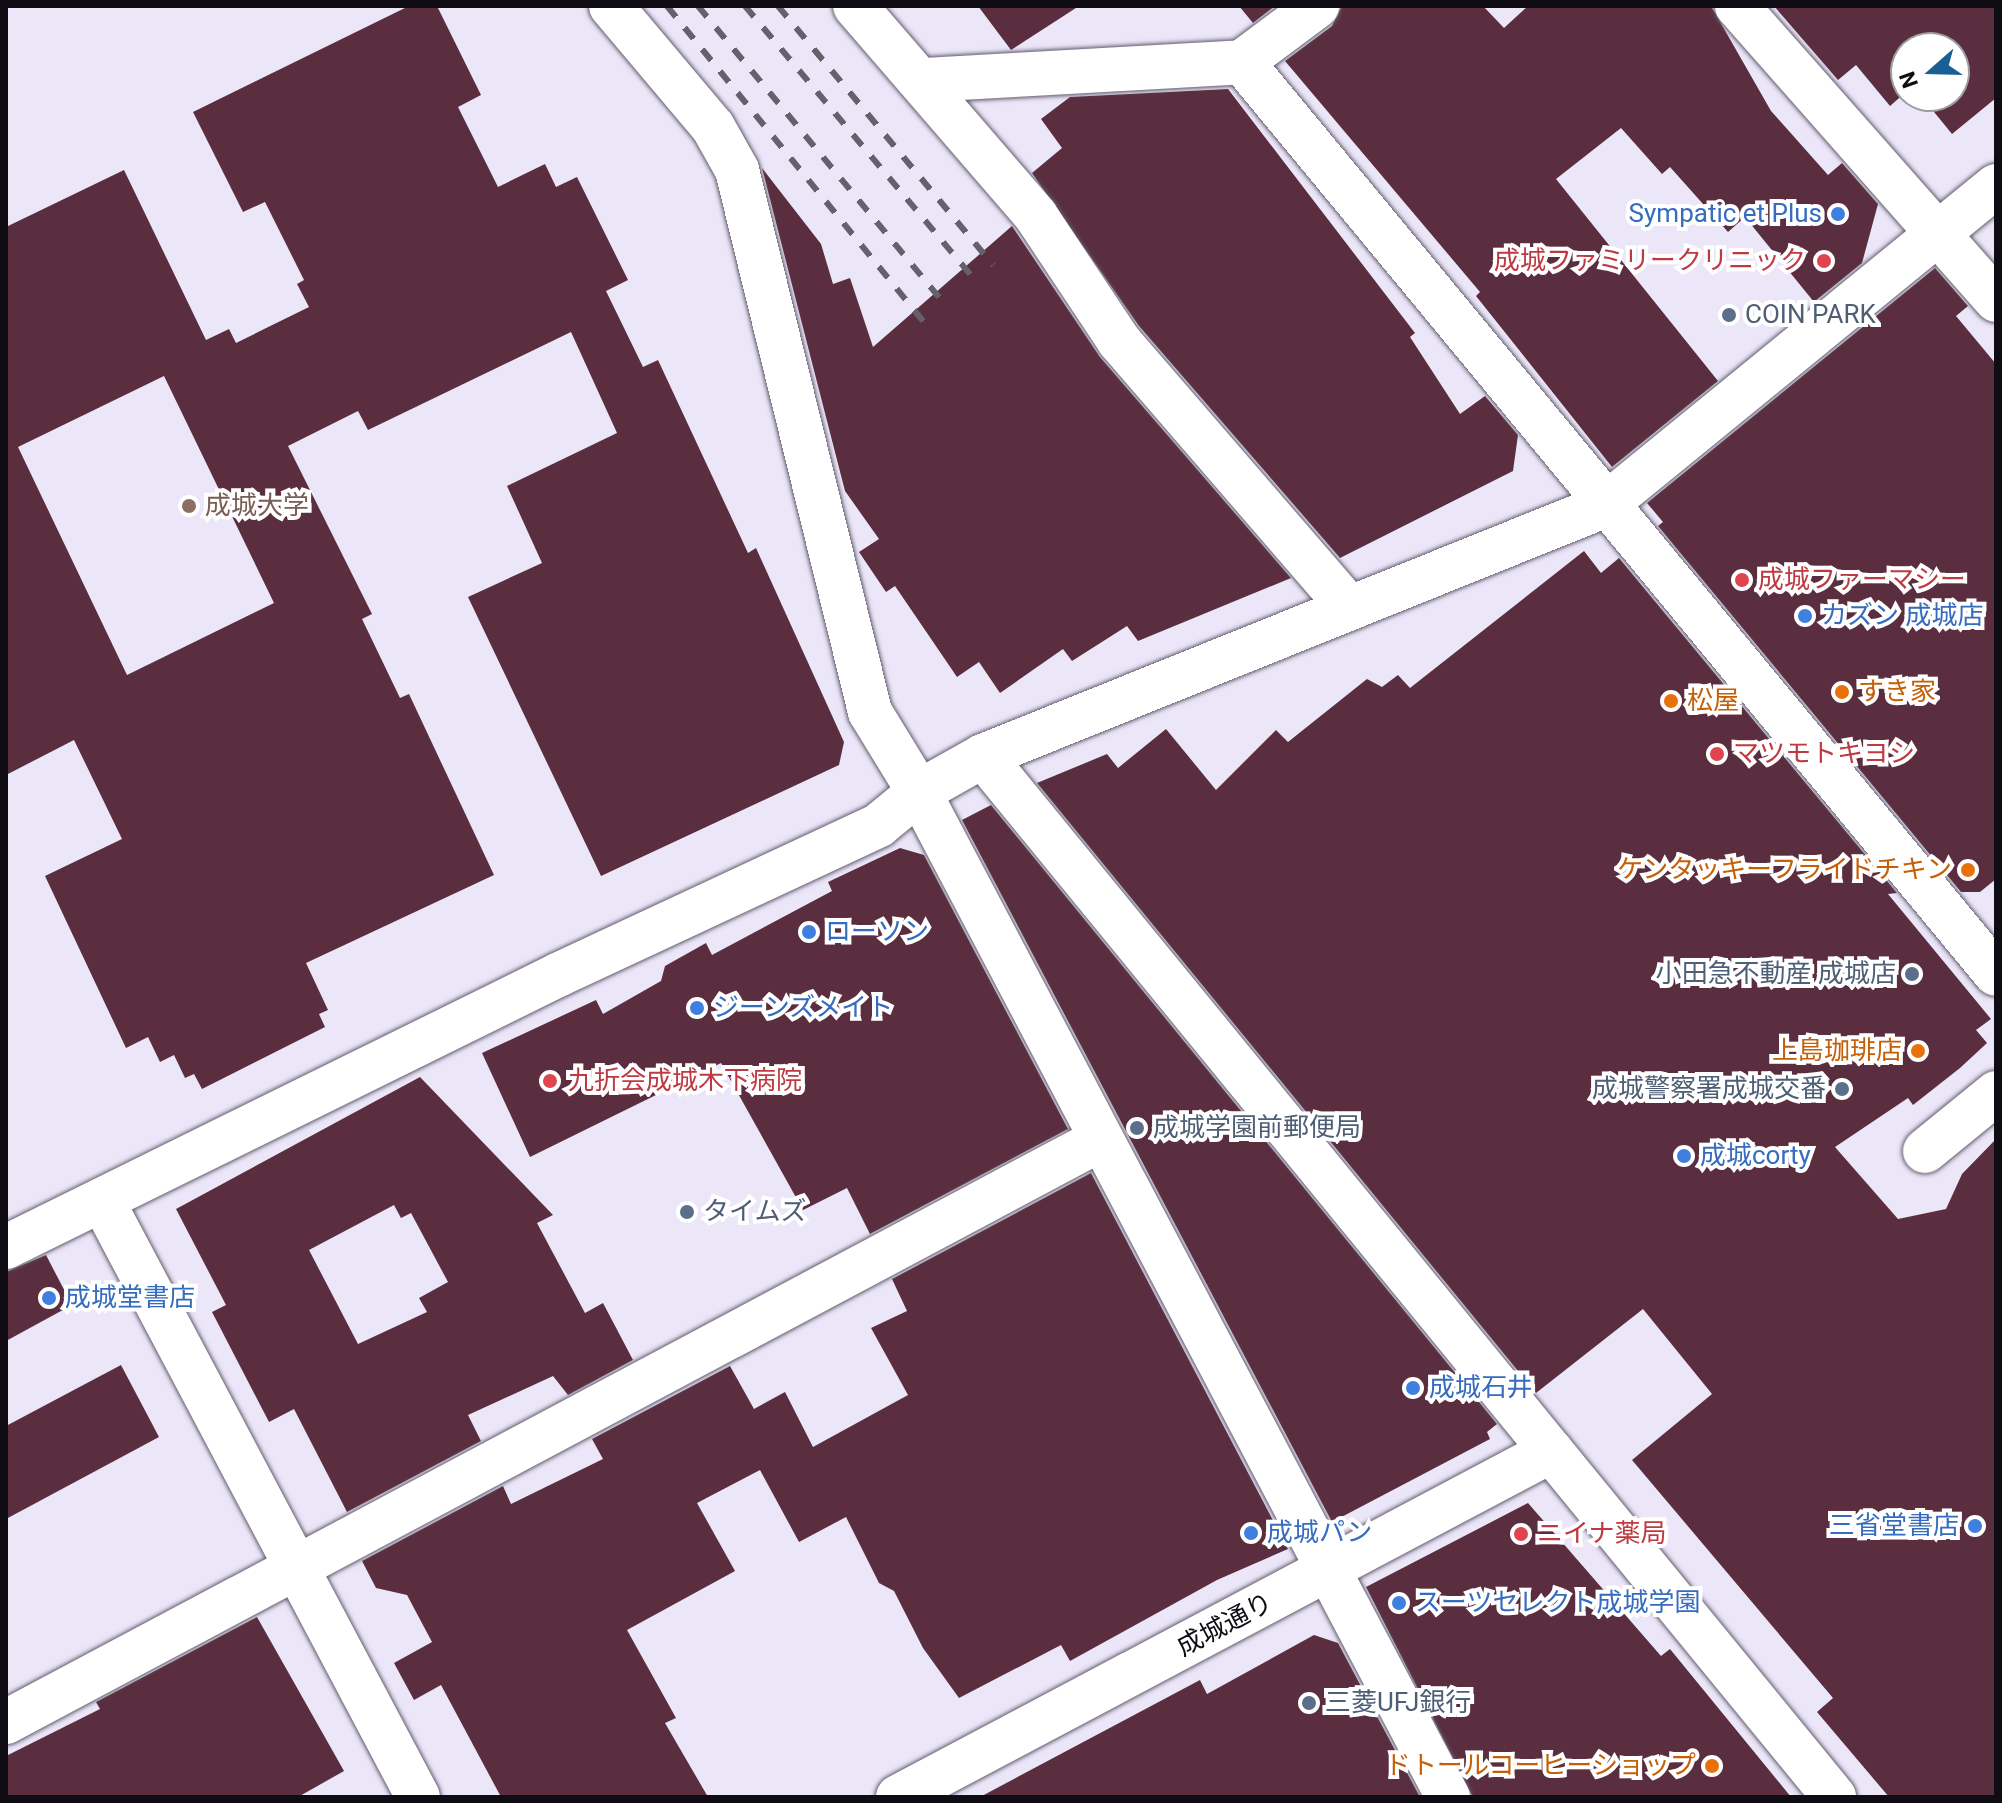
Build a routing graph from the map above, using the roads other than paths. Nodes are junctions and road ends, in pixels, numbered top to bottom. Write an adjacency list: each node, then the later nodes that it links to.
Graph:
1 (611, 6): 13 (street)
2 (855, 6): 6 (street)
3 (1317, 6): 5 (street)
4 (1737, 6): 8 (street)
5 (1242, 62): 6 (street); 10 (street)
6 (924, 80): 11 (street)
7 (1996, 186): 8 (street)
8 (1937, 235): 9 (street); 10 (street)
9 (1996, 300)
10 (1604, 506): 11 (street); 14 (street)
11 (1348, 606): 12 (street)
12 (983, 756): 13 (street); 20 (street)
13 (919, 792): 16 (street); 18 (street)
14 (1989, 951)
15 (1996, 1093): 17 (street)
16 (1098, 1141): 21 (street); 22 (street)
17 (1925, 1151)
18 (103, 1202): 19 (street); 21 (street)
19 (6, 1247)
20 (1551, 1451): 22 (street, 成城通り); 27 (street)
21 (295, 1568): 23 (street); 24 (street)
22 (1328, 1571): 25 (street, 成城通り); 26 (street)
23 (6, 1722)
24 (418, 1797)
25 (898, 1797)
26 (1448, 1797)
27 (1834, 1797)

